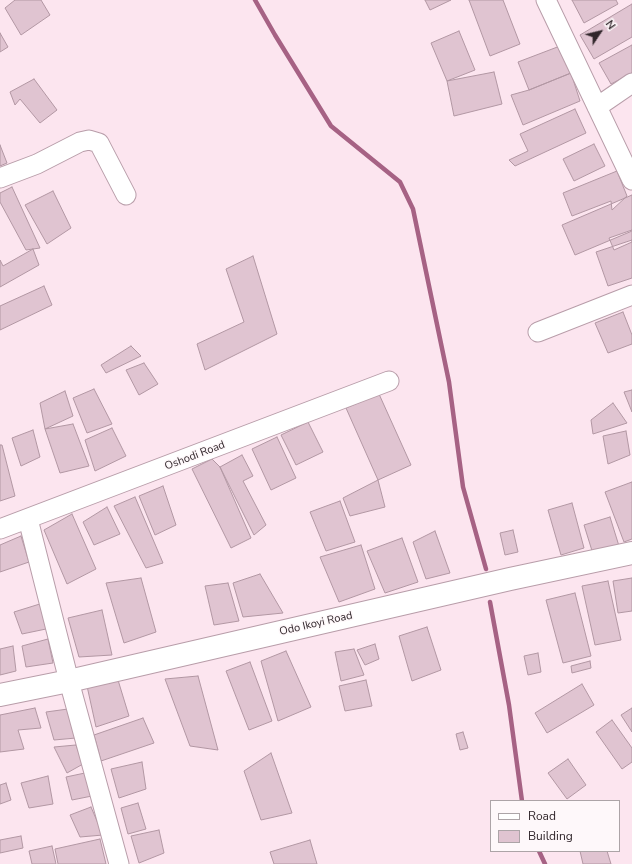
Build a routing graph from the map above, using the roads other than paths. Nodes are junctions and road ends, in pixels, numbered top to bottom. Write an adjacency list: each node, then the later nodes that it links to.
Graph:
1 (546, 0): 3 (street)
2 (632, 82): 3 (street)
3 (597, 108): 5 (street)
4 (0, 178): 6 (street)
5 (632, 180)
6 (126, 195)
7 (632, 295): 8 (street)
8 (538, 332)
9 (389, 382): 10 (street, Oshodi Road)
10 (28, 519): 11 (street, Oshodi Road); 13 (street)
11 (0, 529)
12 (632, 553): 13 (main road, Odo Ikoyi Road)
13 (69, 681): 14 (main road, Odo Ikoyi Road); 15 (street)
14 (0, 695)
15 (119, 864)

